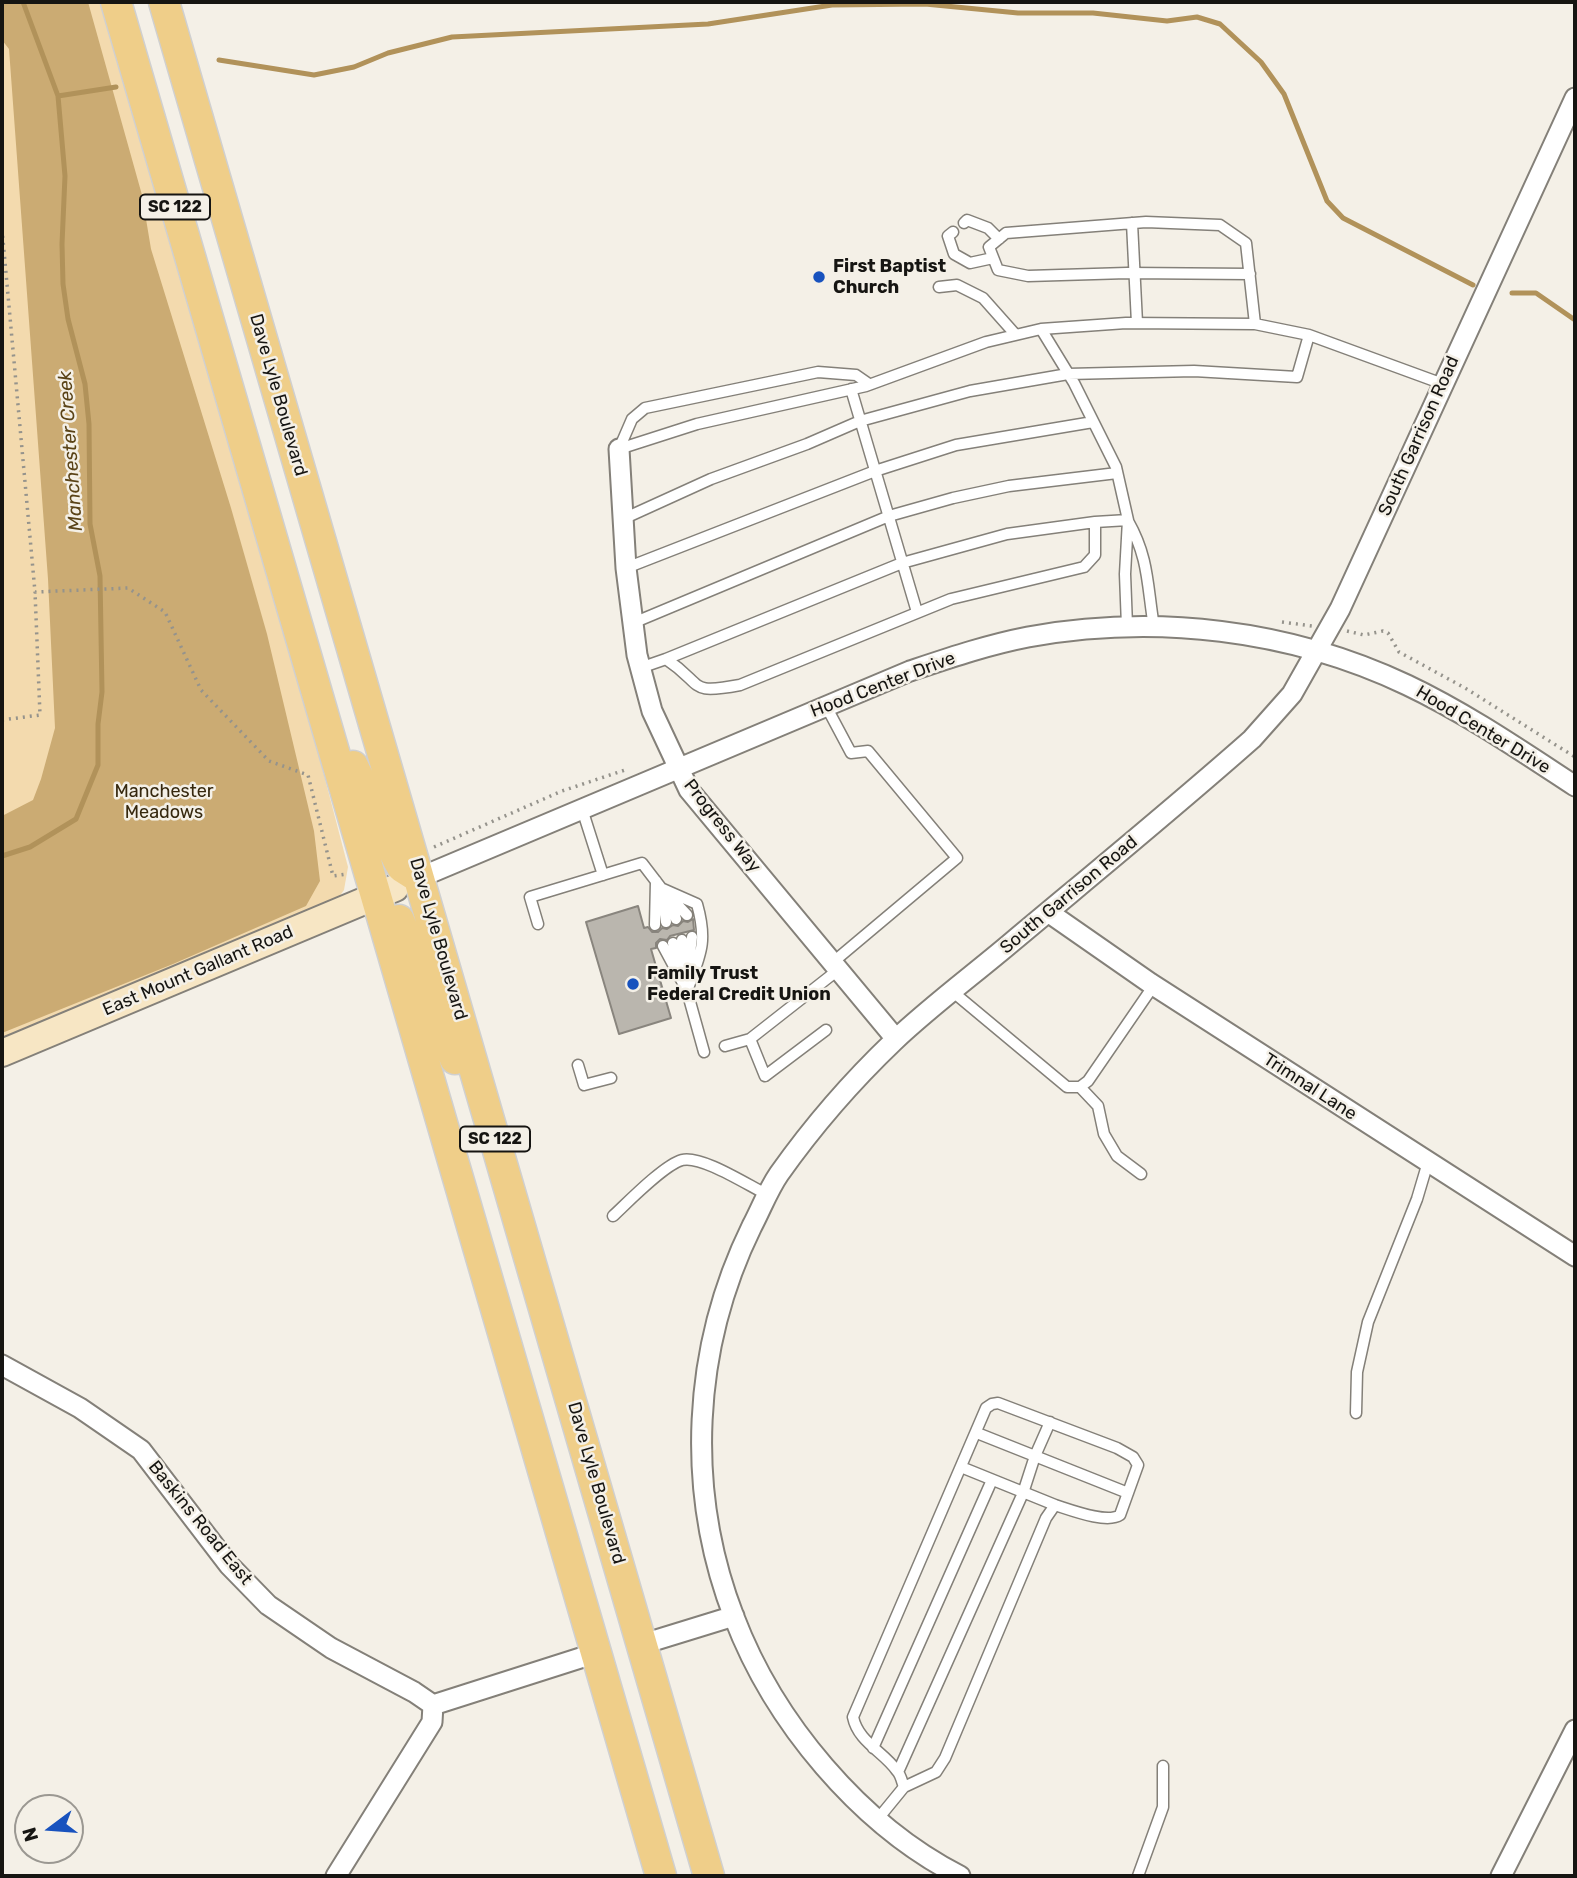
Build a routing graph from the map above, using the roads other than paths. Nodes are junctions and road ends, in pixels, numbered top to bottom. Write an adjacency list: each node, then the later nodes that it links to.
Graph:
1 (116, 2): 39 (main road, Dave Lyle Boulevard / SC 122)
2 (164, 2): 45 (main road, Dave Lyle Boulevard / SC 122)
3 (1575, 98): 19 (street, South Garrison Road)
4 (964, 223): 7 (lane)
5 (1127, 224): 7 (lane); 9 (lane); 10 (lane)
6 (953, 232): 8 (lane)
7 (999, 239): 8 (lane)
8 (993, 258): 9 (lane)
9 (1133, 273): 10 (lane); 12 (lane)
10 (1250, 274): 13 (lane)
11 (939, 287): 15 (lane)
12 (1137, 323): 13 (lane); 14 (lane)
13 (1255, 324): 16 (lane)
14 (1041, 329): 15 (lane); 17 (lane)
15 (1015, 334): 18 (lane)
16 (1309, 335): 17 (lane); 19 (lane)
17 (1068, 374): 21 (lane); 22 (lane)
18 (869, 384): 20 (lane); 23 (lane)
19 (1443, 384): 36 (street, South Garrison Road)
20 (851, 389): 21 (lane); 23 (lane)
21 (860, 421): 24 (lane); 27 (lane)
22 (1093, 422): 24 (lane); 25 (lane)
23 (619, 449): 27 (street, Progress Way)
24 (875, 471): 26 (lane); 31 (lane)
25 (1117, 472): 26 (lane); 28 (lane)
26 (888, 516): 30 (lane); 33 (lane)
27 (623, 519): 31 (street, Progress Way)
28 (1128, 520): 29 (lane); 34 (lane); 35 (lane)
29 (1096, 522): 30 (lane); 32 (lane)
30 (902, 563): 32 (lane); 37 (lane)
31 (626, 568): 33 (street, Progress Way)
32 (917, 612): 37 (lane)
33 (633, 623): 38 (street, Progress Way)
34 (1127, 626): 35 (street, Hood Center Drive); 40 (street, Hood Center Drive)
35 (1154, 626): 36 (street, Hood Center Drive)
36 (1317, 651): 42 (street, Hood Center Drive); 47 (street, South Garrison Road)
37 (666, 659): 38 (lane)
38 (640, 668): 41 (street, Progress Way)
39 (312, 676): 45 (main road, Dave Lyle Boulevard / SC 122); 45 (main road)
40 (826, 706): 41 (street, Hood Center Drive); 49 (lane)
41 (679, 768): 43 (street, Hood Center Drive); 49 (street, Progress Way)
42 (1575, 786)
43 (582, 809): 44 (lane); 45 (street, Hood Center Drive)
44 (603, 875): 46 (lane); 48 (lane)
45 (389, 883): 58 (street, East Mount Gallant Road); 65 (main road, Dave Lyle Boulevard / SC 122); 65 (main road); 80 (main road, Dave Lyle Boulevard / SC 122)
46 (659, 885): 46 (lane); 51 (lane)
47 (1048, 912): 50 (street, Trimnal Lane); 52 (street, South Garrison Road)
48 (538, 925)
49 (835, 967): 54 (lane); 55 (street, Progress Way)
50 (1154, 985): 61 (lane); 62 (street, Trimnal Lane)
51 (687, 990): 51 (lane); 57 (lane)
52 (953, 992): 55 (street, South Garrison Road); 61 (lane)
53 (826, 1030): 54 (lane)
54 (750, 1039): 56 (lane)
55 (896, 1039): 64 (street, South Garrison Road)
56 (725, 1046)
57 (704, 1052)
58 (2, 1054)
59 (578, 1065): 60 (lane)
60 (611, 1078)
61 (1080, 1087): 63 (lane)
62 (1428, 1162): 67 (street, Trimnal Lane); 69 (lane)
63 (1142, 1174)
64 (768, 1195): 66 (lane); 78 (street, South Garrison Road)
65 (517, 1212): 79 (main road, Dave Lyle Boulevard / SC 122)
66 (613, 1216)
67 (1575, 1256)
68 (2, 1365): 81 (street, Baskins Road East)
69 (1356, 1413)
70 (1050, 1422): 71 (lane); 72 (lane); 76 (lane)
71 (976, 1433): 72 (lane); 73 (lane)
72 (1035, 1456): 75 (lane); 76 (lane)
73 (961, 1467): 74 (lane); 83 (lane)
74 (992, 1480): 75 (lane); 83 (lane)
75 (1023, 1493): 77 (lane); 85 (lane)
76 (1128, 1493): 77 (lane)
77 (1055, 1506): 86 (lane)
78 (734, 1616): 79 (street); 87 (street, South Garrison Road)
79 (643, 1644): 90 (main road, Dave Lyle Boulevard / SC 122)
80 (596, 1653): 81 (street); 89 (main road, Dave Lyle Boulevard / SC 122)
81 (433, 1705): 88 (street)
82 (1575, 1730): 93 (street)
83 (873, 1748): 85 (lane)
84 (1163, 1766): 92 (lane)
85 (898, 1772): 86 (lane)
86 (904, 1787): 87 (lane)
87 (877, 1820): 91 (street, South Garrison Road)
88 (336, 1876)
89 (661, 1876)
90 (709, 1876)
91 (960, 1876)
92 (1138, 1876)
93 (1501, 1876)

